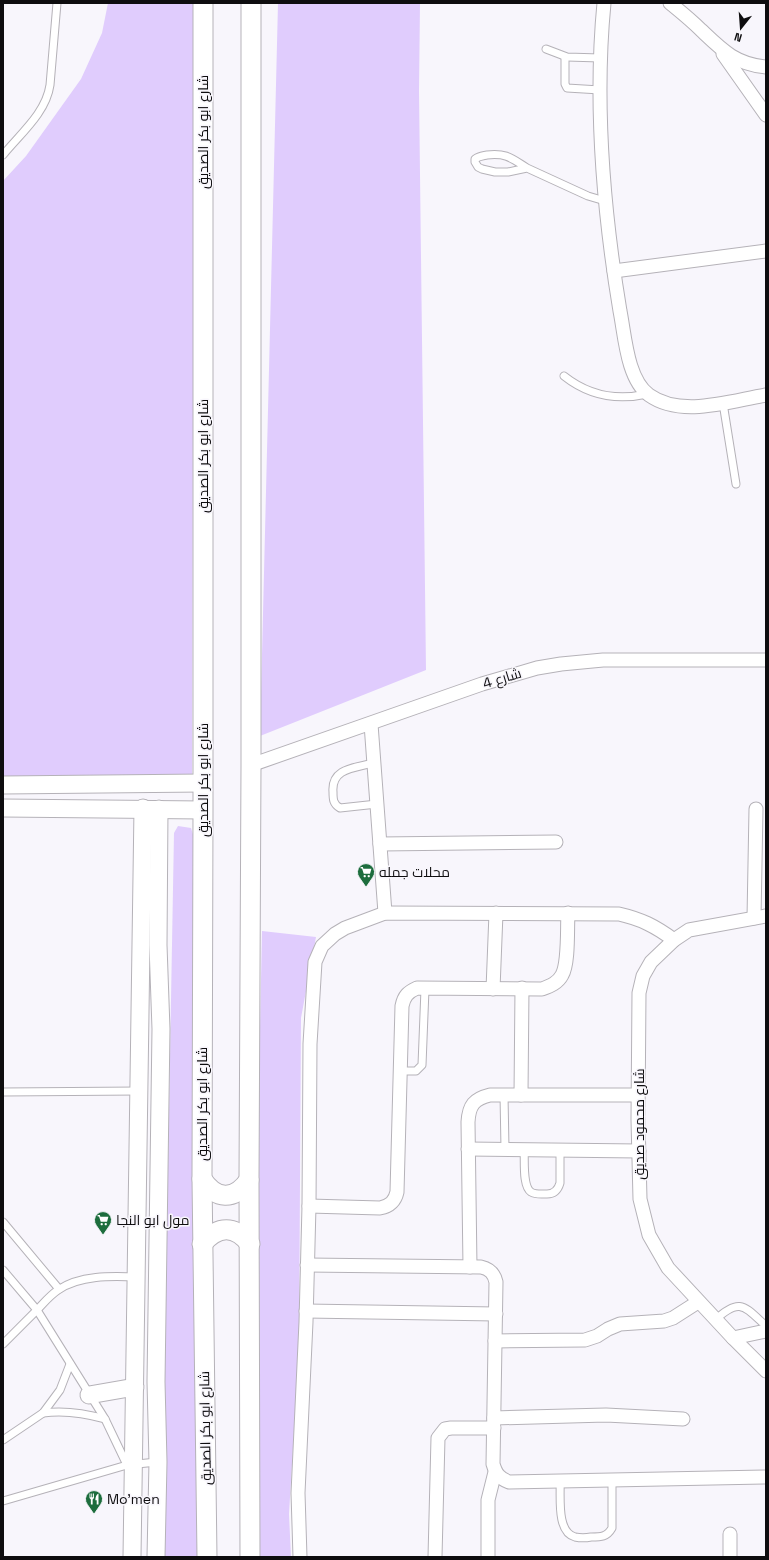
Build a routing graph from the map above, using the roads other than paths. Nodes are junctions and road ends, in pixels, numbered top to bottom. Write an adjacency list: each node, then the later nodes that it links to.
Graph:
1 (57, 3): 13 (lane)
2 (203, 3): 27 (main road, شارع ابو بكر الصديق)
3 (251, 3): 26 (main road)
4 (604, 3): 9 (street)
5 (670, 3): 7 (street)
6 (546, 49): 8 (lane)
7 (719, 49): 10 (street); 12 (street)
8 (565, 57): 9 (lane); 11 (lane)
9 (600, 58): 11 (street)
10 (766, 67)
11 (600, 90): 15 (street)
12 (766, 115)
13 (3, 155)
14 (527, 168): 14 (lane); 15 (lane)
15 (605, 201): 17 (street)
16 (766, 251): 17 (street)
17 (614, 271): 19 (street)
18 (564, 376): 19 (lane)
19 (647, 394): 21 (street)
20 (766, 395): 21 (street)
21 (722, 403): 22 (lane)
22 (736, 484)
23 (766, 660): 24 (street, شارع 4)
24 (370, 724): 25 (street); 26 (street, شارع 4)
25 (373, 763): 29 (street); 29 (lane)
26 (251, 765): 56 (main road)
27 (203, 783): 28 (street); 33 (main road, شارع ابو بكر الصديق)
28 (3, 785)
29 (377, 804): 35 (street)
30 (3, 808): 31 (street)
31 (151, 809): 33 (street); 45 (street); 74 (street)
32 (756, 809): 39 (street)
33 (203, 810): 55 (main road, شارع ابو بكر الصديق)
34 (556, 842): 35 (street)
35 (380, 844): 36 (street)
36 (386, 913): 37 (street); 57 (street)
37 (496, 913): 38 (street); 42 (street)
38 (568, 913): 40 (street); 43 (street)
39 (760, 917): 40 (street, شارع محمود صديق)
40 (674, 940): 49 (street, شارع محمود صديق)
41 (425, 988): 42 (street); 44 (street); 44 (lane)
42 (493, 988): 43 (street)
43 (522, 988): 48 (street)
44 (400, 1071): 57 (street)
45 (139, 1091): 46 (lane); 64 (street)
46 (3, 1092)
47 (504, 1095): 48 (street); 50 (street); 51 (lane)
48 (521, 1095): 49 (street)
49 (638, 1095): 54 (street, شارع محمود صديق)
50 (468, 1149): 51 (street); 62 (street)
51 (504, 1149): 52 (street)
52 (524, 1150): 53 (street); 53 (lane)
53 (560, 1150): 54 (street)
54 (639, 1151): 66 (street, شارع محمود صديق)
55 (202, 1178): 56 (main road); 59 (main road, شارع ابو بكر الصديق)
56 (249, 1180): 60 (main road)
57 (309, 1206): 61 (street)
58 (3, 1222): 65 (lane)
59 (202, 1244): 60 (main road); 97 (main road, شارع ابو بكر الصديق)
60 (250, 1244): 98 (main road)
61 (307, 1265): 62 (street); 68 (street)
62 (470, 1267): 69 (street)
63 (3, 1270): 67 (lane)
64 (136, 1277): 65 (lane); 73 (street)
65 (59, 1289): 67 (lane)
66 (698, 1302): 70 (street, شارع محمود صديق); 76 (street)
67 (37, 1310): 77 (lane); 78 (lane)
68 (306, 1311): 69 (street); 99 (street)
69 (496, 1314): 76 (street)
70 (715, 1320): 71 (lane); 75 (street, شارع محمود صديق)
71 (766, 1326)
72 (766, 1331): 75 (street)
73 (136, 1334): 74 (street); 80 (street)
74 (157, 1336): 87 (street)
75 (733, 1338): 79 (street, شارع محمود صديق)
76 (495, 1341): 85 (street)
77 (3, 1344)
78 (70, 1364): 81 (lane); 82 (lane)
79 (766, 1371)
80 (135, 1386): 81 (street); 88 (street)
81 (89, 1395): 83 (lane)
82 (43, 1413): 83 (lane); 86 (lane)
83 (105, 1419): 88 (lane)
84 (683, 1419): 85 (street)
85 (494, 1423): 89 (street); 100 (street)
86 (3, 1440)
87 (158, 1462): 88 (lane); 96 (street)
88 (131, 1464): 93 (lane); 95 (street)
89 (495, 1472): 92 (street); 101 (street)
90 (766, 1477): 91 (street)
91 (612, 1479): 92 (street); 92 (lane)
92 (560, 1480)
93 (3, 1501)
94 (730, 1534): 102 (street)
95 (132, 1557)
96 (156, 1557)
97 (207, 1557)
98 (250, 1557)
99 (300, 1557)
100 (434, 1557)
101 (488, 1557)
102 (730, 1557)

